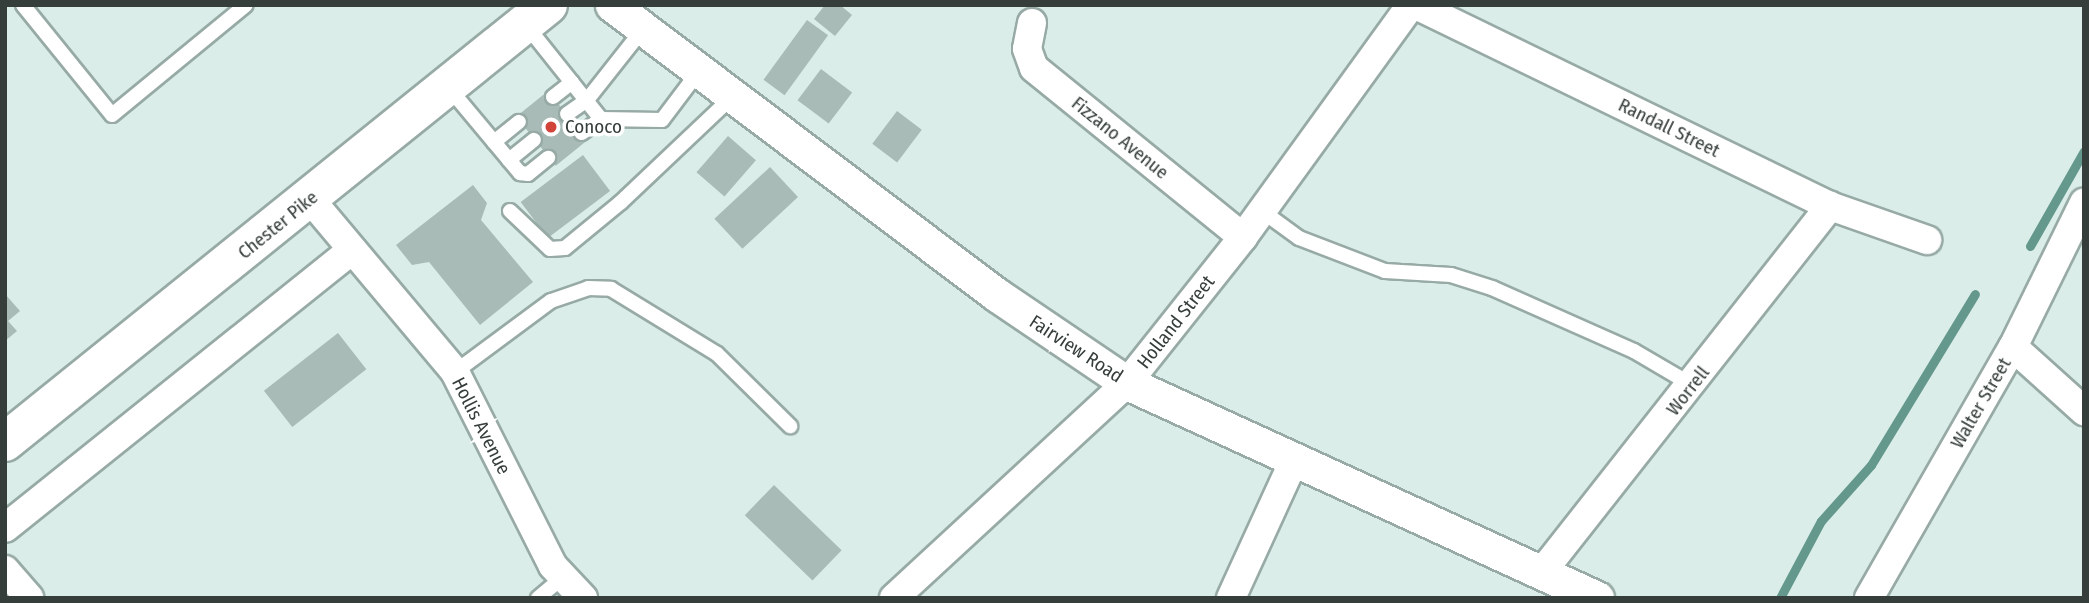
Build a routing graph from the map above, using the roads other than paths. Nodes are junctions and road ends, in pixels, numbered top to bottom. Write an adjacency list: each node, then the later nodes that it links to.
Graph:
1 (23, 5): 2 (lane)
2 (246, 5)
3 (612, 5): 7 (street, Fairview Road)
4 (1414, 5): 24 (street, Randall Street); 26 (street, Holland Street)
5 (537, 15): 9 (lane); 10 (main road, Chester Pike)
6 (1032, 23): 27 (street, Fizzano Avenue)
7 (643, 29): 8 (street, Fairview Road); 13 (lane)
8 (699, 71): 11 (street, Fairview Road); 15 (lane)
9 (572, 82): 12 (lane); 13 (lane)
10 (448, 87): 19 (lane); 22 (main road, Chester Pike)
11 (733, 96): 25 (lane); 32 (street, Fairview Road)
12 (553, 97)
13 (587, 100): 14 (lane); 15 (lane)
14 (567, 114)
15 (601, 119): 17 (lane)
16 (519, 122): 19 (lane)
17 (582, 133)
18 (534, 140): 21 (lane)
19 (494, 142): 21 (lane)
20 (548, 158): 21 (lane)
21 (509, 160)
22 (310, 200): 29 (street, Hollis Avenue); 36 (main road, Chester Pike)
23 (2084, 203): 30 (street, Walter Street)
24 (1830, 206): 28 (street, Randall Street); 33 (street, Worrell)
25 (510, 211)
26 (1262, 211): 27 (street, Holland Street); 33 (lane)
27 (1243, 237): 32 (street, Holland Street)
28 (1927, 240)
29 (352, 250): 31 (street, Hollis Avenue); 38 (street)
30 (2013, 347): 34 (street); 48 (street, Walter Street)
31 (454, 372): 35 (lane); 41 (street, Hollis Avenue)
32 (1127, 383): 37 (street, Fairview Road); 45 (street, Holland Street)
33 (1693, 386): 40 (street, Worrell)
34 (2084, 411)
35 (790, 426)
36 (5, 442)
37 (1295, 458): 40 (street, Fairview Road); 46 (street)
38 (5, 528)
39 (5, 569): 42 (street)
40 (1542, 572): 47 (street, Fairview Road)
41 (564, 577): 43 (lane); 44 (street, Hollis Avenue)
42 (29, 598)
43 (538, 598)
44 (583, 598)
45 (894, 598)
46 (1231, 598)
47 (1597, 598)
48 (1869, 598)

